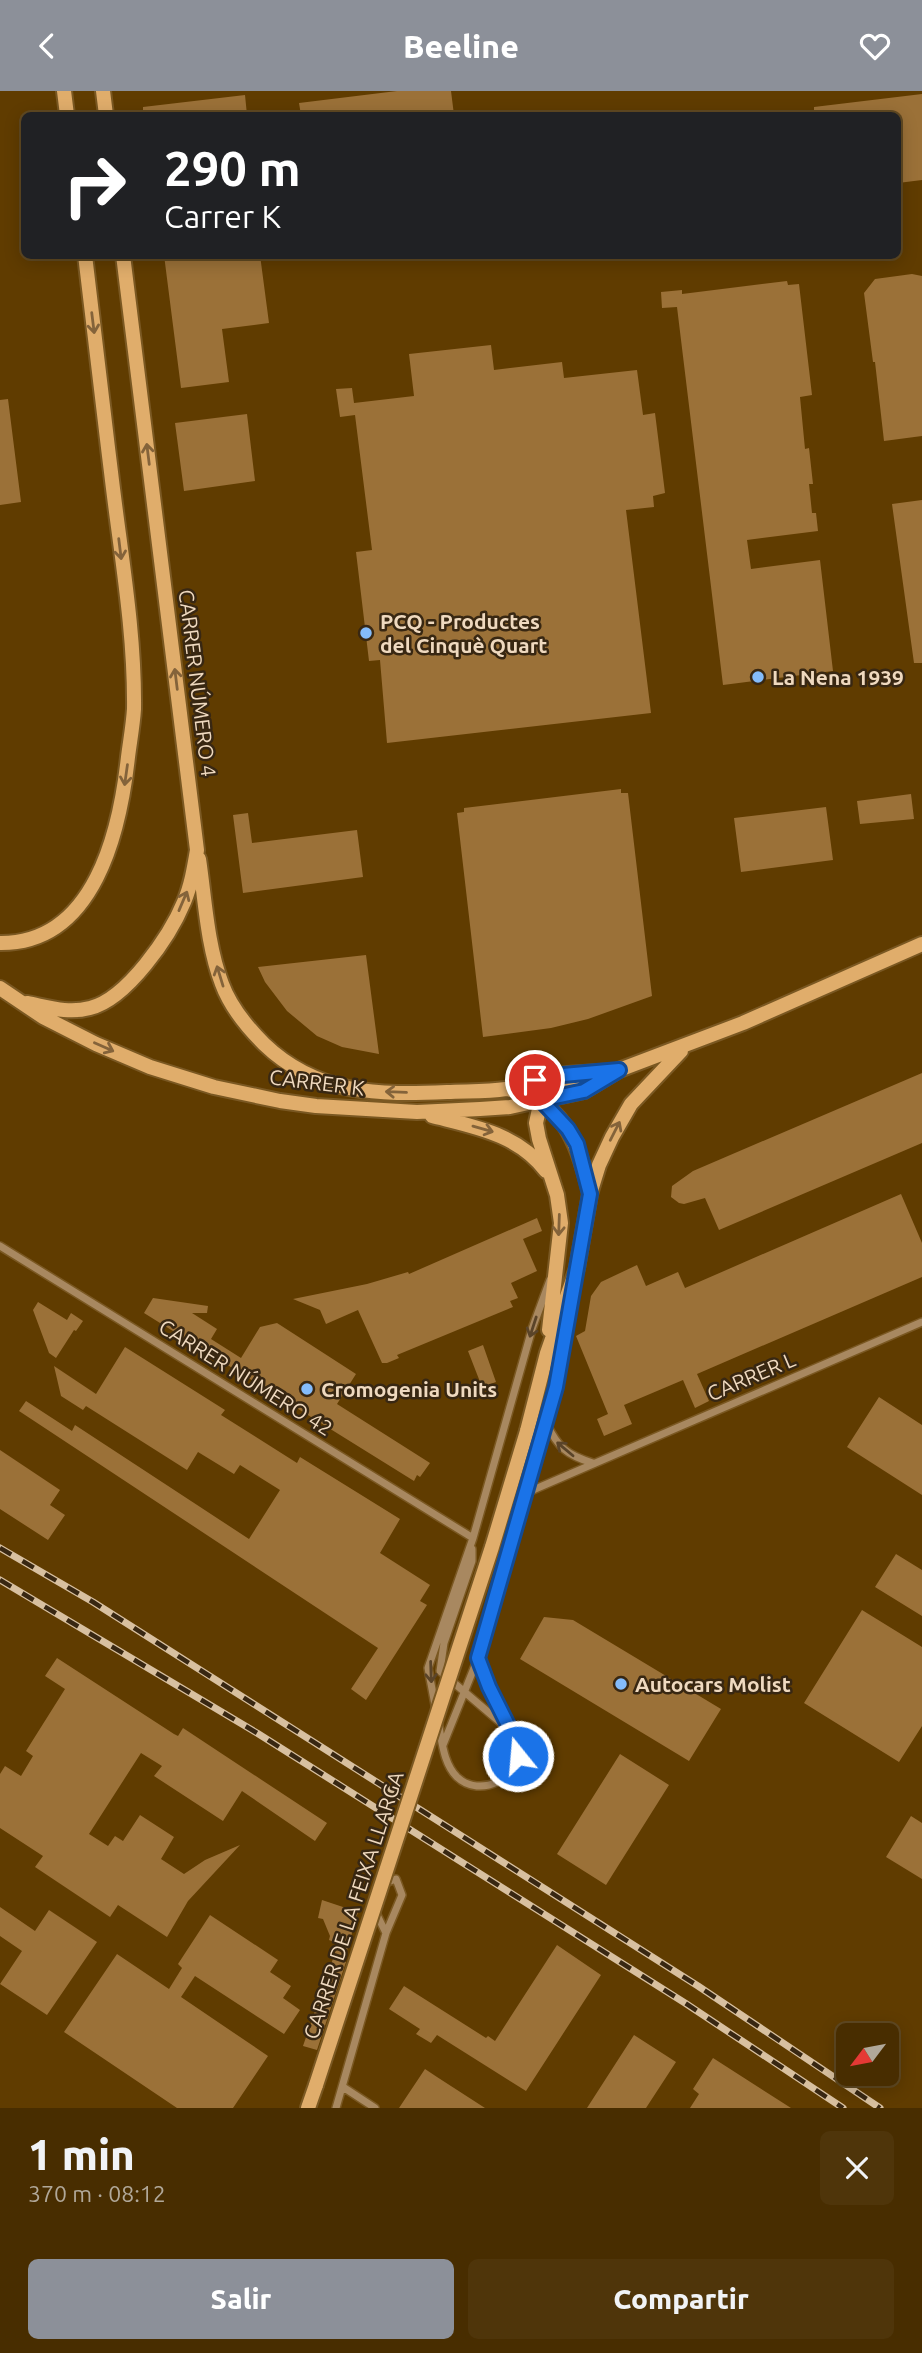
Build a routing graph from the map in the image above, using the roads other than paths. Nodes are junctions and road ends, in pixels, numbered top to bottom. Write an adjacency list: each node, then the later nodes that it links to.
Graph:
1 (64, 91): 3 (main road)
2 (103, 91): 4 (main road)
3 (67, 112)
4 (106, 112)
5 (85, 259): 8 (main road, one-way to 8)
6 (123, 259): 7 (main road, CARRER NÚMERO 4, one-way to 6)
7 (197, 850): 11 (main road, CARRER NÚMERO 4, one-way to 7); 15 (main road, CARRER K, one-way to 7)
8 (2, 943)
9 (922, 944): 12 (main road, CARRER K)
10 (0, 988): 11 (main road, CARRER K)
11 (22, 1002): 17 (main road, CARRER K, one-way to 17)
12 (684, 1047): 13 (main road, CARRER K); 19 (main road, CARRER DE LA FEIXA LLARGA, one-way to 12)
13 (619, 1070): 14 (main road, CARRER K); 16 (main road, CARRER K)
14 (581, 1074): 15 (main road, CARRER K); 16 (main road)
15 (506, 1089): 16 (main road, CARRER DE LA FEIXA LLARGA)
16 (541, 1100): 17 (main road, CARRER K); 18 (main road, CARRER DE LA FEIXA LLARGA); 19 (main road, CARRER DE LA FEIXA LLARGA)
17 (417, 1112): 18 (main road, CARRER DE LA FEIXA LLARGA, one-way to 18)
18 (556, 1189): 21 (main road, CARRER DE LA FEIXA LLARGA, one-way to 21)
19 (590, 1194): 22 (main road, CARRER DE LA FEIXA LLARGA)
20 (0, 1246): 28 (street, CARRER NÚMERO 42)
21 (556, 1262): 24 (main road, CARRER DE LA FEIXA LLARGA); 28 (street, CARRER DE LA FEIXA LLARGA, one-way to 28)
22 (577, 1268): 24 (main road, CARRER DE LA FEIXA LLARGA); 25 (street, CARRER DE LA FEIXA LLARGA)
23 (922, 1322): 26 (street, CARRER L)
24 (547, 1353): 35 (main road, CARRER DE LA FEIXA LLARGA, bridge)
25 (546, 1423): 26 (street, one-way to 25); 27 (street, CARRER DE LA FEIXA LLARGA)
26 (593, 1464): 27 (street, CARRER L)
27 (526, 1493): 29 (street, CARRER DE LA FEIXA LLARGA)
28 (473, 1538): 30 (street, CARRER DE LA FEIXA LLARGA); 32 (street, CARRER DE LA FEIXA LLARGA, one-way to 32)
29 (478, 1658): 30 (street, CARRER DE LA FEIXA LLARGA); 31 (street)
30 (465, 1693): 31 (street, CARRER DE LA FEIXA LLARGA); 32 (street, CARRER DE LA FEIXA LLARGA)
31 (514, 1737): 32 (street, CARRER DE LA FEIXA LLARGA)
32 (443, 1746)
33 (386, 1933): 33 (street, CARRER DE LA FEIXA LLARGA); 34 (street, CARRER DE LA FEIXA LLARGA)
34 (343, 2087): 36 (street, CARRER DE LA FEIXA LLARGA); 37 (street)
35 (309, 2108)
36 (336, 2108)
37 (375, 2108)

